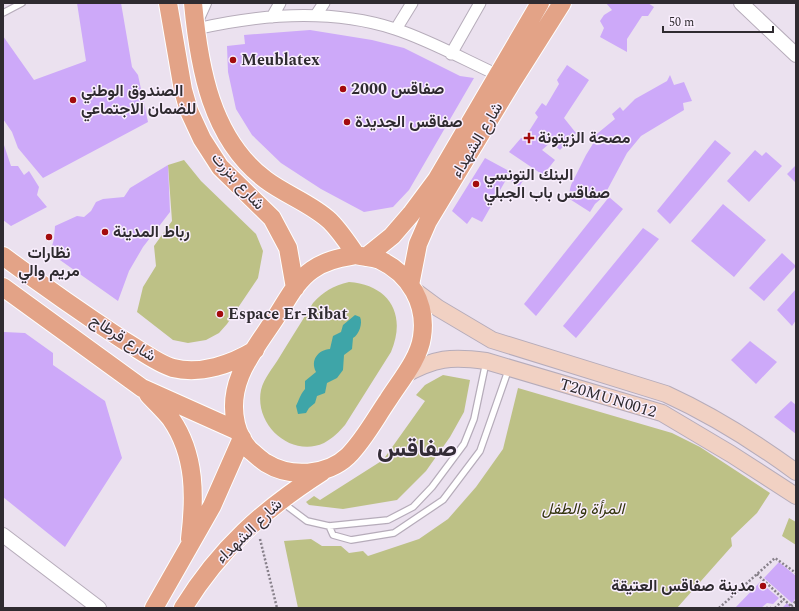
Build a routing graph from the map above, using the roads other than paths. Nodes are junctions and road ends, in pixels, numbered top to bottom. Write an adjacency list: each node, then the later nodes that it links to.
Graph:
1 (22, 3): 12 (lane)
2 (168, 3): 22 (main road, شارع بنزرت)
3 (193, 3): 15 (main road, شارع بنزرت)
4 (204, 3): 15 (street)
5 (280, 3): 14 (street)
6 (324, 3): 13 (street)
7 (412, 3): 16 (street)
8 (480, 3): 17 (street)
9 (540, 3): 19 (main road, شارع الشهداء)
10 (562, 3): 23 (main road, شارع الشهداء)
11 (741, 3): 18 (street)
12 (3, 13)
13 (316, 15): 14 (street); 16 (street)
14 (272, 17): 15 (street)
15 (195, 26): 21 (main road, شارع بنزرت)
16 (396, 29): 17 (street)
17 (451, 54): 19 (street)
18 (796, 56)
19 (498, 75): 21 (main road, شارع الشهداء)
20 (3, 256): 25 (main road, شارع قرطاج)
21 (361, 256): 22 (main road); 23 (main road)
22 (295, 288): 25 (main road)
23 (413, 288): 28 (main road, شارع الشهداء); 31 (main road, T20MUN0012)
24 (4, 291): 29 (main road, شارع قرطاج)
25 (255, 349): 30 (main road)
26 (486, 361): 27 (main road, T20MUN0012); 28 (main road, T20MUN0012); 37 (lane)
27 (509, 368): 34 (main road, T20MUN0012); 37 (lane)
28 (404, 375): 32 (main road, شارع الشهداء)
29 (142, 388): 30 (main road, شارع قرطاج); 39 (main road)
30 (240, 435): 32 (main road); 39 (main road, شارع الشهداء)
31 (779, 460): 33 (main road, T20MUN0012); 34 (main road)
32 (329, 468): 36 (main road, شارع الشهداء)
33 (796, 472)
34 (765, 475): 35 (main road, T20MUN0012)
35 (796, 496)
36 (279, 500): 37 (lane); 42 (main road, شارع الشهداء)
37 (329, 526)
38 (3, 535): 40 (street)
39 (189, 548): 41 (main road, شارع الشهداء)
40 (99, 608)
41 (154, 608)
42 (183, 608)

